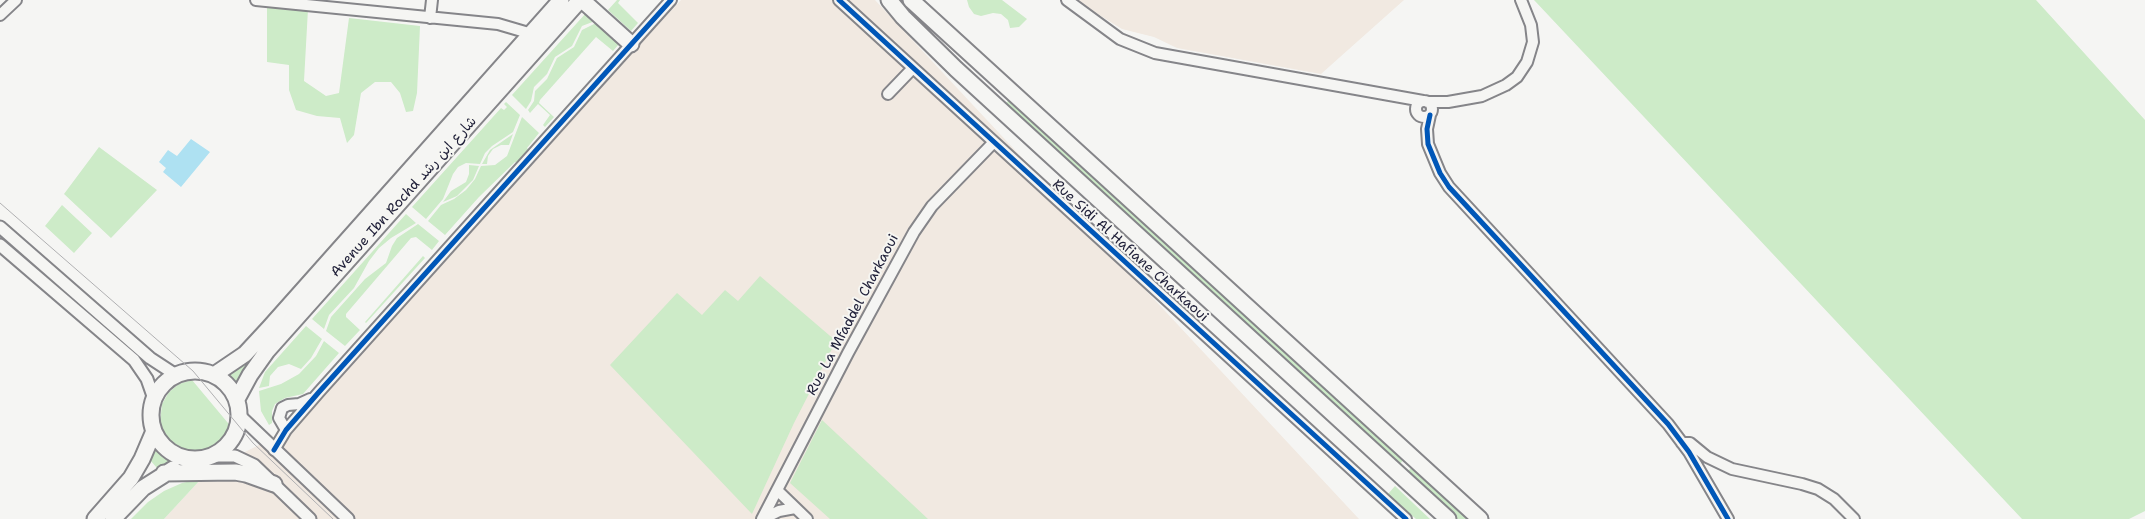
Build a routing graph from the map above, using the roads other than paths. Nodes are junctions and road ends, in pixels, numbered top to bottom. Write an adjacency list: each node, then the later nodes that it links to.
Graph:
1 (16, 0): 13 (street)
2 (256, 0): 15 (street)
3 (432, 0): 15 (street)
4 (561, 0): 16 (main road, Avenue Ibn Rochd شارع ابن رشد)
5 (581, 0): 17 (main road); 28 (main road, Avenue Ibn Rochd شارع ابن رشد)
6 (671, 0): 17 (street)
7 (838, 0): 18 (street, Rue Sidi Al Hafiane Charkaoui)
8 (879, 0): 14 (main road)
9 (889, 0): 14 (main road)
10 (1066, 0): 20 (street)
11 (1521, 0): 20 (street)
12 (915, 2): 48 (main road)
13 (0, 15)
14 (903, 17): 47 (main road)
15 (430, 18): 16 (street)
16 (532, 34): 25 (main road, Avenue Ibn Rochd شارع ابن رشد)
17 (631, 44): 26 (street)
18 (913, 68): 19 (street); 21 (street, Rue Sidi Al Hafiane Charkaoui)
19 (888, 94)
20 (1425, 110): 32 (street)
21 (994, 142): 38 (street, Rue La Mfaddel Charkaoui); 46 (street, Rue Sidi Al Hafiane Charkaoui)
22 (0, 227): 24 (street)
23 (0, 245): 27 (street)
24 (176, 375): 25 (main road); 27 (main road)
25 (214, 375): 28 (main road)
26 (319, 392): 30 (street); 30 (street)
27 (154, 399): 31 (main road)
28 (237, 399): 29 (main road)
29 (240, 416): 33 (street); 34 (main road)
30 (286, 430): 33 (street)
31 (154, 431): 35 (main road); 40 (main road)
32 (1682, 443): 49 (street); 50 (street)
33 (274, 450): 43 (street)
34 (214, 456): 35 (main road); 37 (street)
35 (198, 460): 36 (main road)
36 (164, 474): 37 (main road); 41 (main road)
37 (274, 484): 42 (street)
38 (777, 490): 39 (street); 44 (street, Rue La Mfaddel Charkaoui)
39 (795, 508): 44 (street); 45 (street)
40 (95, 519)
41 (113, 519)
42 (310, 519)
43 (348, 519)
44 (763, 519)
45 (807, 519)
46 (1406, 519)
47 (1448, 519)
48 (1480, 519)
49 (1728, 519)
50 (1854, 519)

